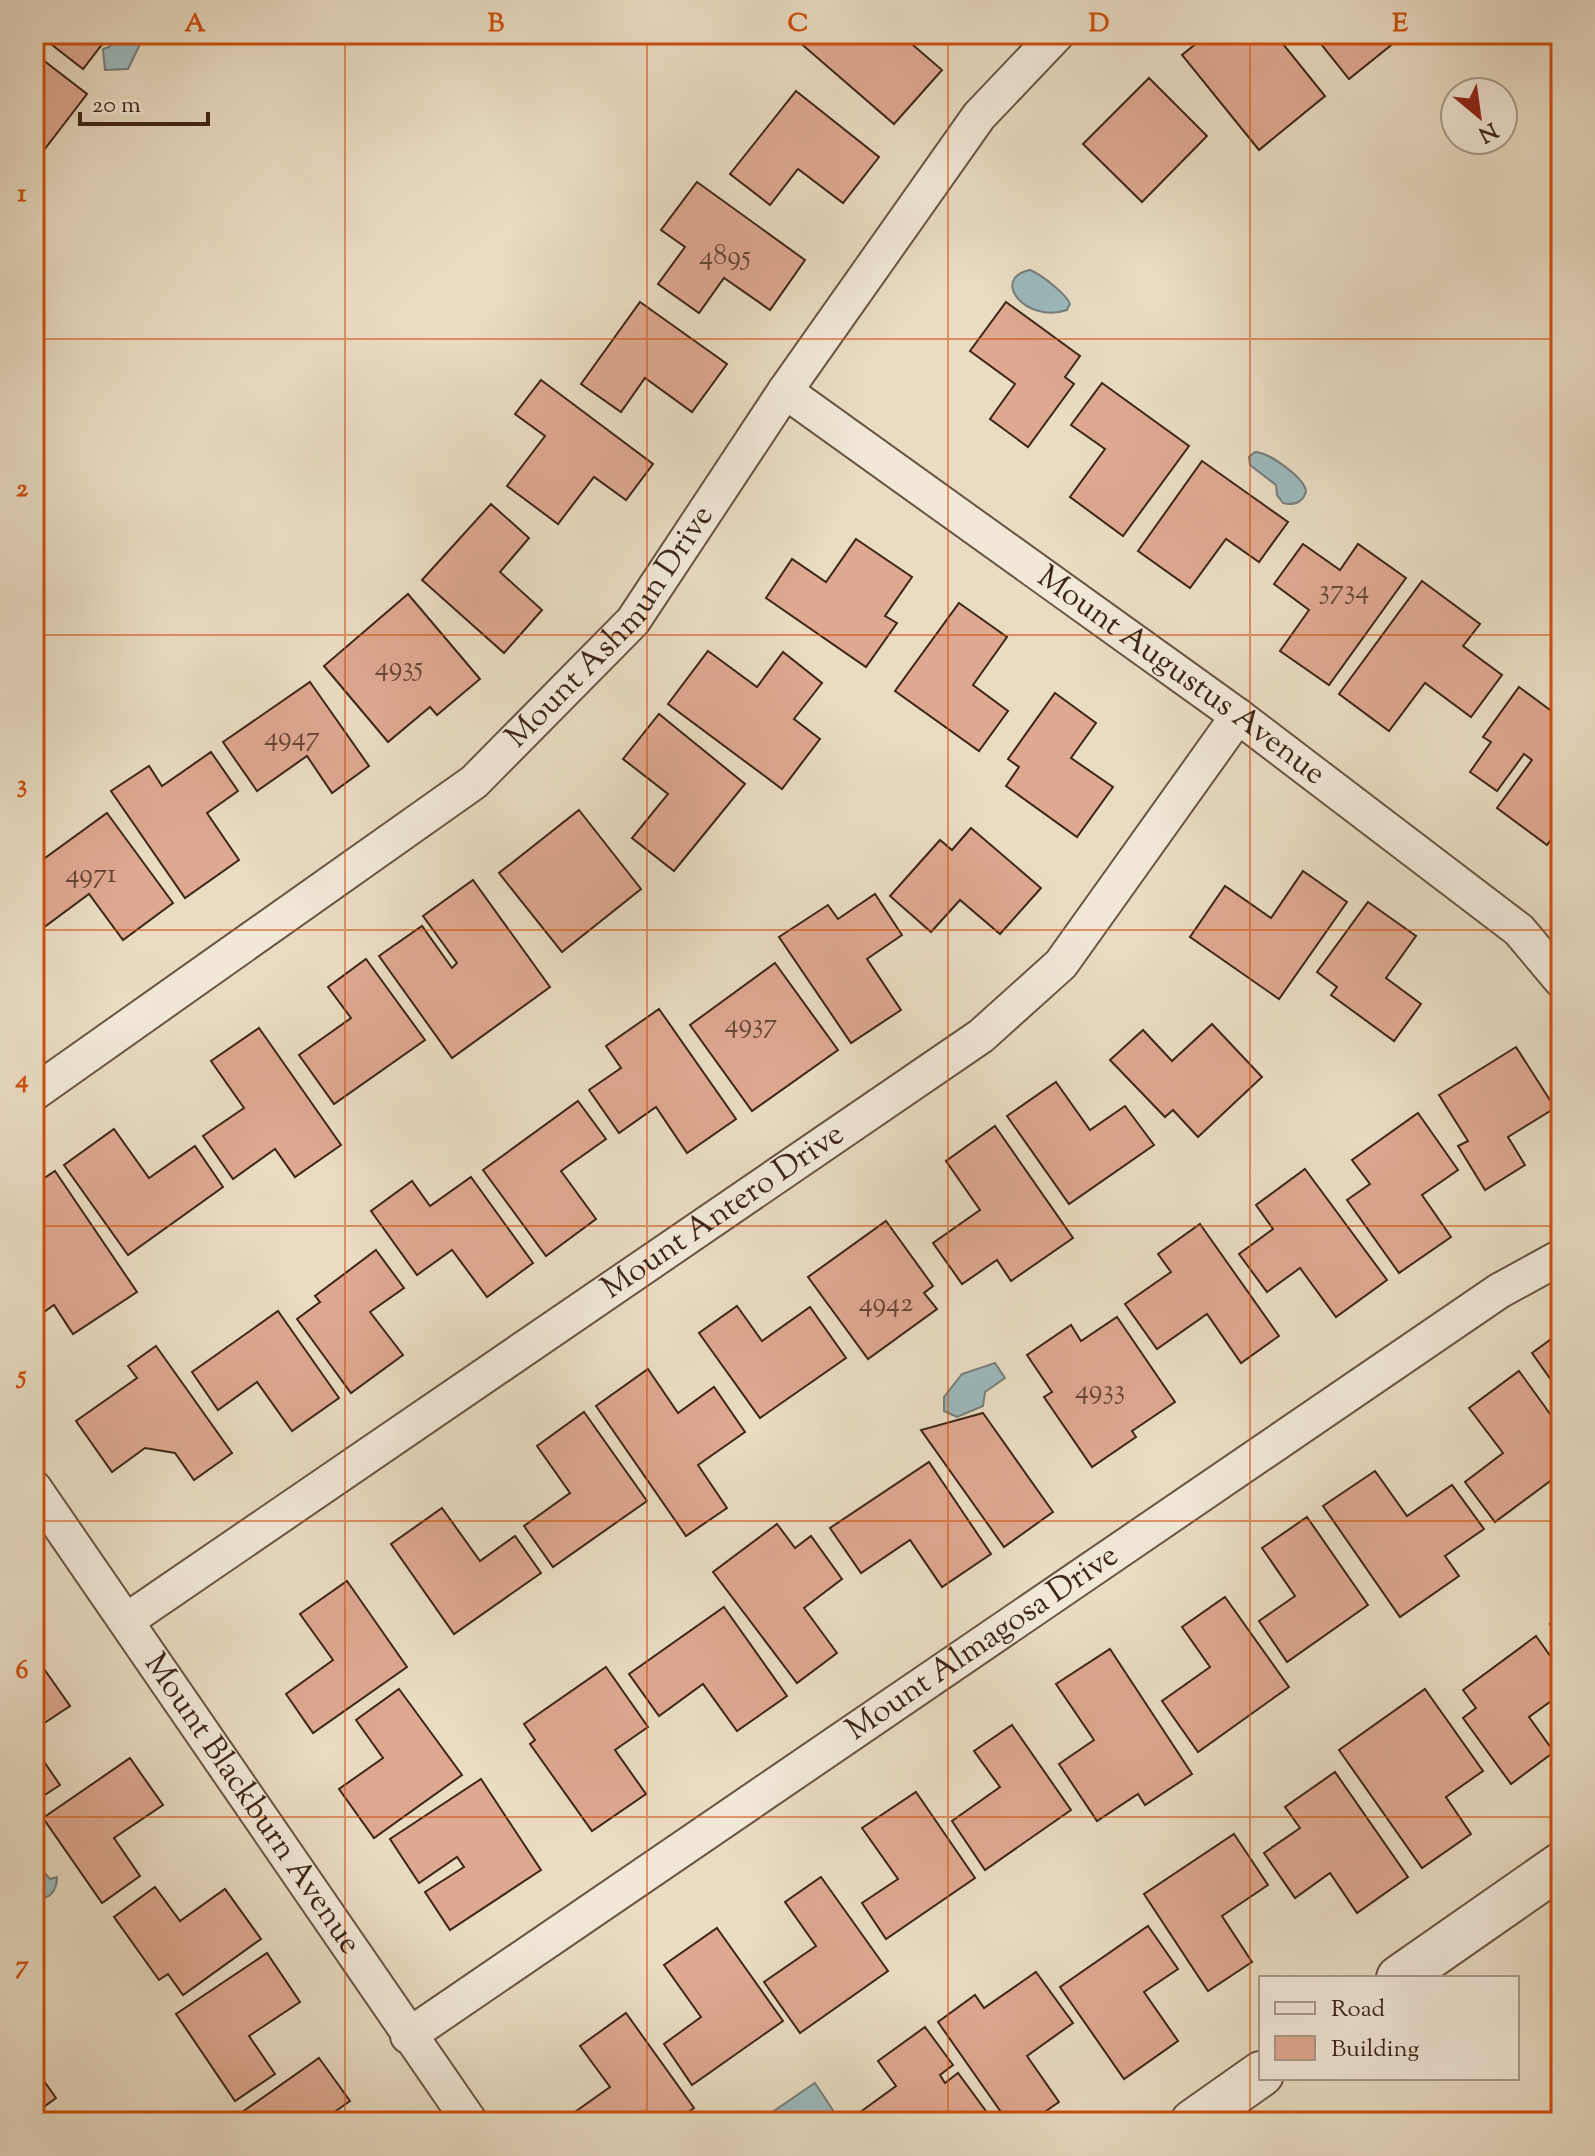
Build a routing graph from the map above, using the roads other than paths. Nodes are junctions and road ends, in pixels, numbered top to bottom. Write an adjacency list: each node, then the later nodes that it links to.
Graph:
1 (1057, 34): 2 (street, Mount Ashmun Drive)
2 (785, 391): 3 (street, Mount Augustus Avenue); 5 (street, Mount Ashmun Drive)
3 (1238, 716): 4 (street, Mount Augustus Avenue); 8 (street, Mount Antero Drive)
4 (1561, 980)
5 (34, 1093)
6 (1561, 1257): 11 (street, Mount Almagosa Drive)
7 (34, 1488): 8 (street, Mount Blackburn Avenue)
8 (126, 1621): 11 (street, Mount Blackburn Avenue)
9 (1561, 1865): 10 (street)
10 (1402, 1976)
11 (408, 2036): 13 (street, Mount Blackburn Avenue)
12 (1259, 2075): 14 (street)
13 (470, 2122)
14 (1193, 2122)

